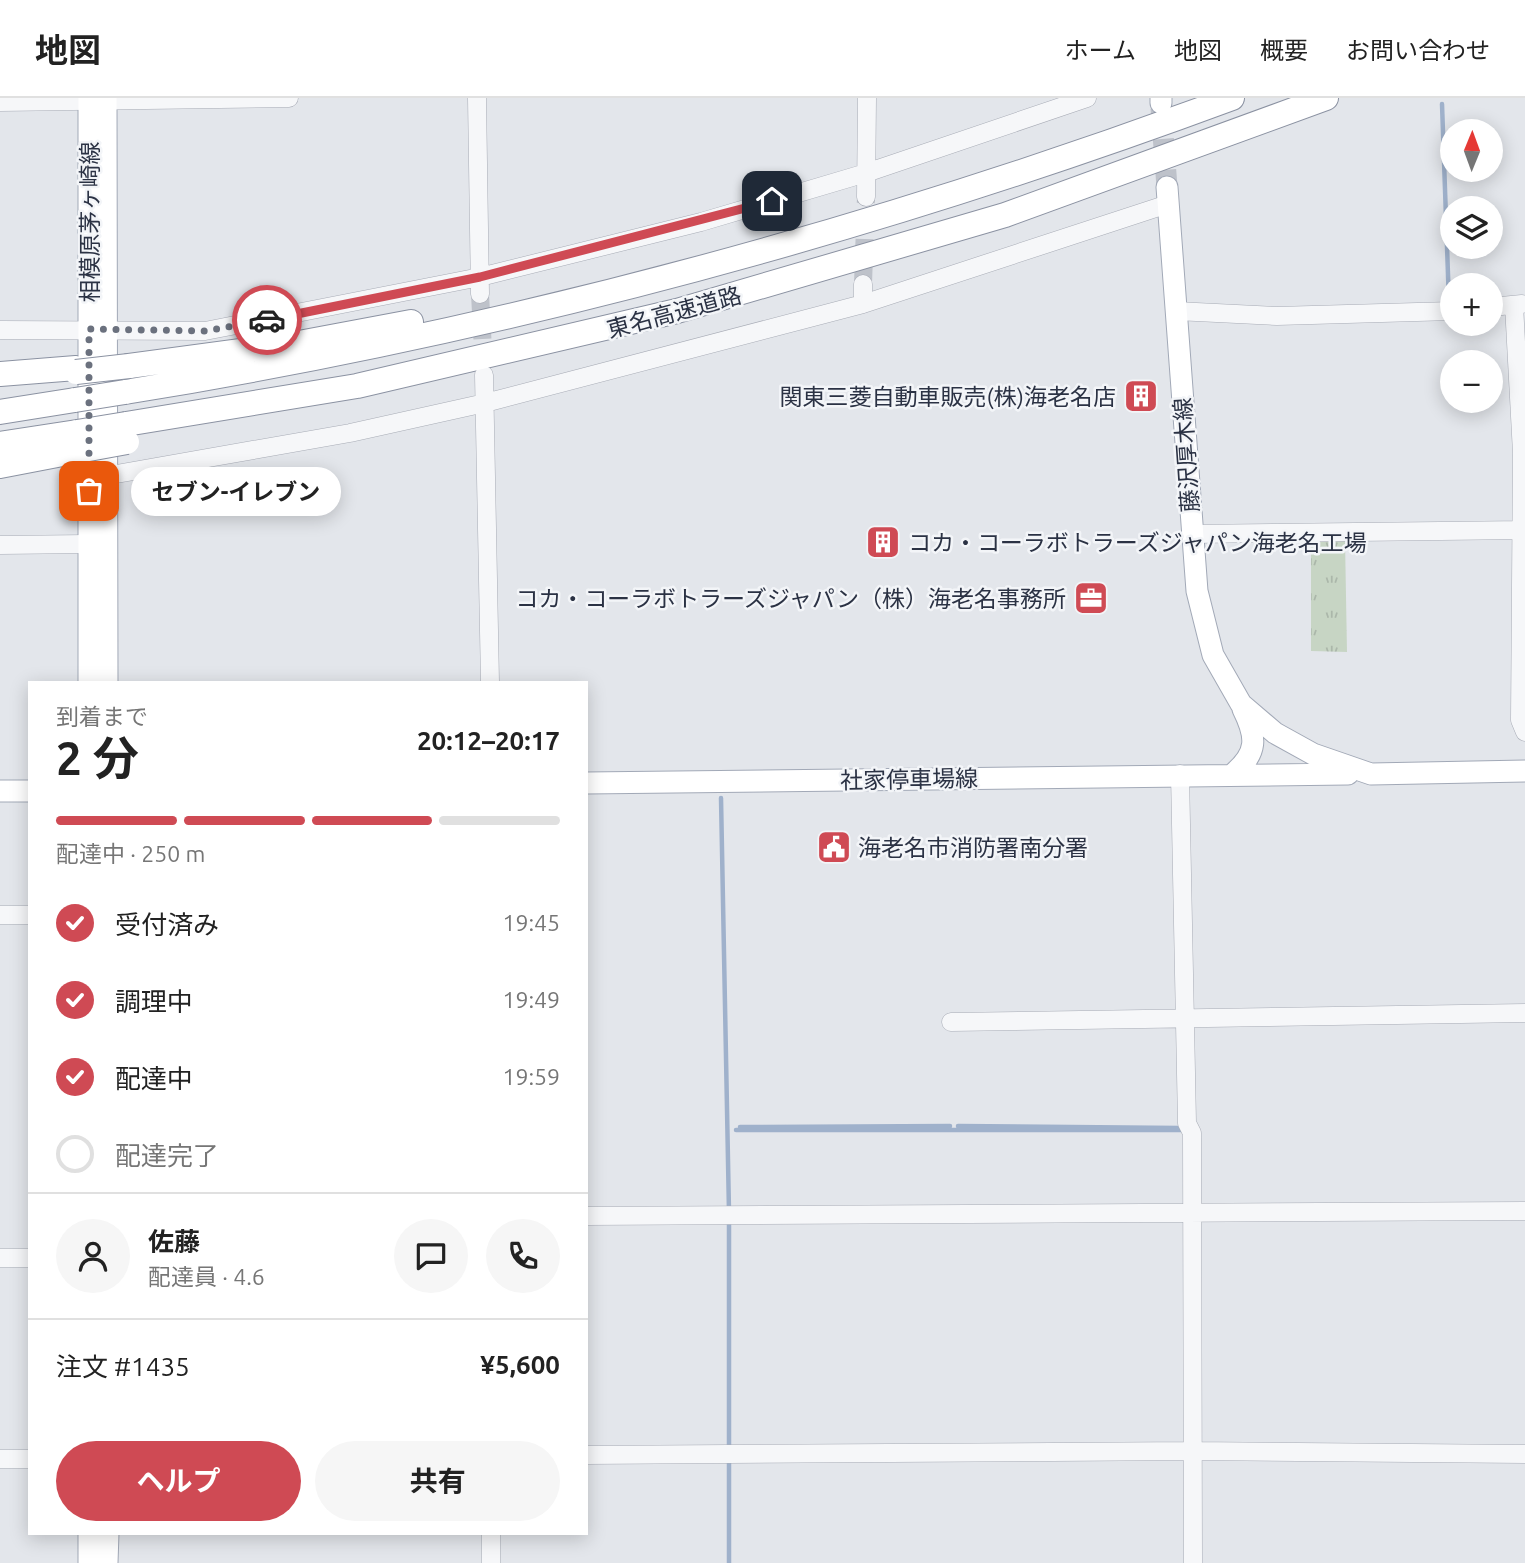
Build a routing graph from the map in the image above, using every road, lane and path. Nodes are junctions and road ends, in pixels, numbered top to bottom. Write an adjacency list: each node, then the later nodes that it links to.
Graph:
1 (289, 98): 7 (street)
2 (477, 98): 15 (street)
3 (867, 98): 10 (street)
4 (1087, 98): 10 (street)
5 (1232, 98): 9 (highway, 東名高速道路)
6 (1326, 98): 28 (highway, 東名高速道路, bridge)
7 (98, 99): 8 (street); 20 (main road, 相模原茅ヶ崎線)
8 (0, 102)
9 (1165, 107): 13 (highway, 東名高速道路)
10 (866, 173): 12 (street); 15 (street)
11 (1167, 195): 16 (street); 18 (main road, 藤沢厚木線)
12 (866, 197)
13 (646, 281): 22 (highway, bridge); 27 (highway, 東名高速道路, bridge)
14 (863, 284): 16 (street)
15 (480, 286): 20 (street)
16 (863, 304): 26 (street)
17 (1519, 304): 32 (street)
18 (1176, 311): 19 (street); 33 (main road, 藤沢厚木線)
19 (1440, 311)
20 (97, 329): 21 (street); 31 (main road, 相模原茅ヶ崎線); 34 (main road, 相模原茅ヶ崎線)
21 (0, 330)
22 (76, 370): 23 (highway); 25 (highway)
23 (0, 374)
24 (484, 375): 26 (street)
25 (0, 381)
26 (485, 403): 31 (street); 38 (street)
27 (0, 412)
28 (77, 442): 29 (highway, 東名高速道路); 30 (highway)
29 (0, 444)
30 (0, 466)
31 (105, 476): 37 (main road, 相模原茅ヶ崎線)
32 (1524, 530): 33 (street); 40 (street)
33 (1191, 534): 39 (main road, 藤沢厚木線)
34 (88, 544): 35 (street); 36 (main road, 相模原茅ヶ崎線)
35 (0, 545)
36 (89, 681)
37 (107, 681)
38 (490, 681)
39 (1241, 704): 41 (main road, 藤沢厚木線); 44 (main road)
40 (1525, 732)
41 (1275, 733): 45 (main road); 46 (main road, 藤沢厚木線)
42 (1525, 771): 46 (main road, 藤沢厚木線)
43 (1180, 774): 44 (main road, 社家停車場線); 47 (main road, 社家停車場線); 53 (street)
44 (1233, 774): 45 (main road, 社家停車場線)
45 (1269, 774): 46 (main road, 社家停車場線)
46 (1371, 774)
47 (588, 783)
48 (0, 791): 49 (main road)
49 (28, 791)
50 (0, 915): 51 (street)
51 (28, 915)
52 (1525, 1013): 53 (street)
53 (1186, 1017): 54 (street); 55 (street)
54 (951, 1021)
55 (1191, 1211): 56 (street); 57 (street); 60 (street)
56 (1525, 1211)
57 (588, 1216)
58 (0, 1258): 59 (street)
59 (28, 1258)
60 (1192, 1451): 61 (street); 62 (street); 71 (street)
61 (1525, 1454)
62 (588, 1455)
63 (0, 1459): 64 (street)
64 (28, 1459)
65 (89, 1535): 68 (main road)
66 (108, 1535): 69 (main road)
67 (491, 1535): 70 (street)
68 (89, 1563)
69 (107, 1563)
70 (491, 1563)
71 (1193, 1563)

